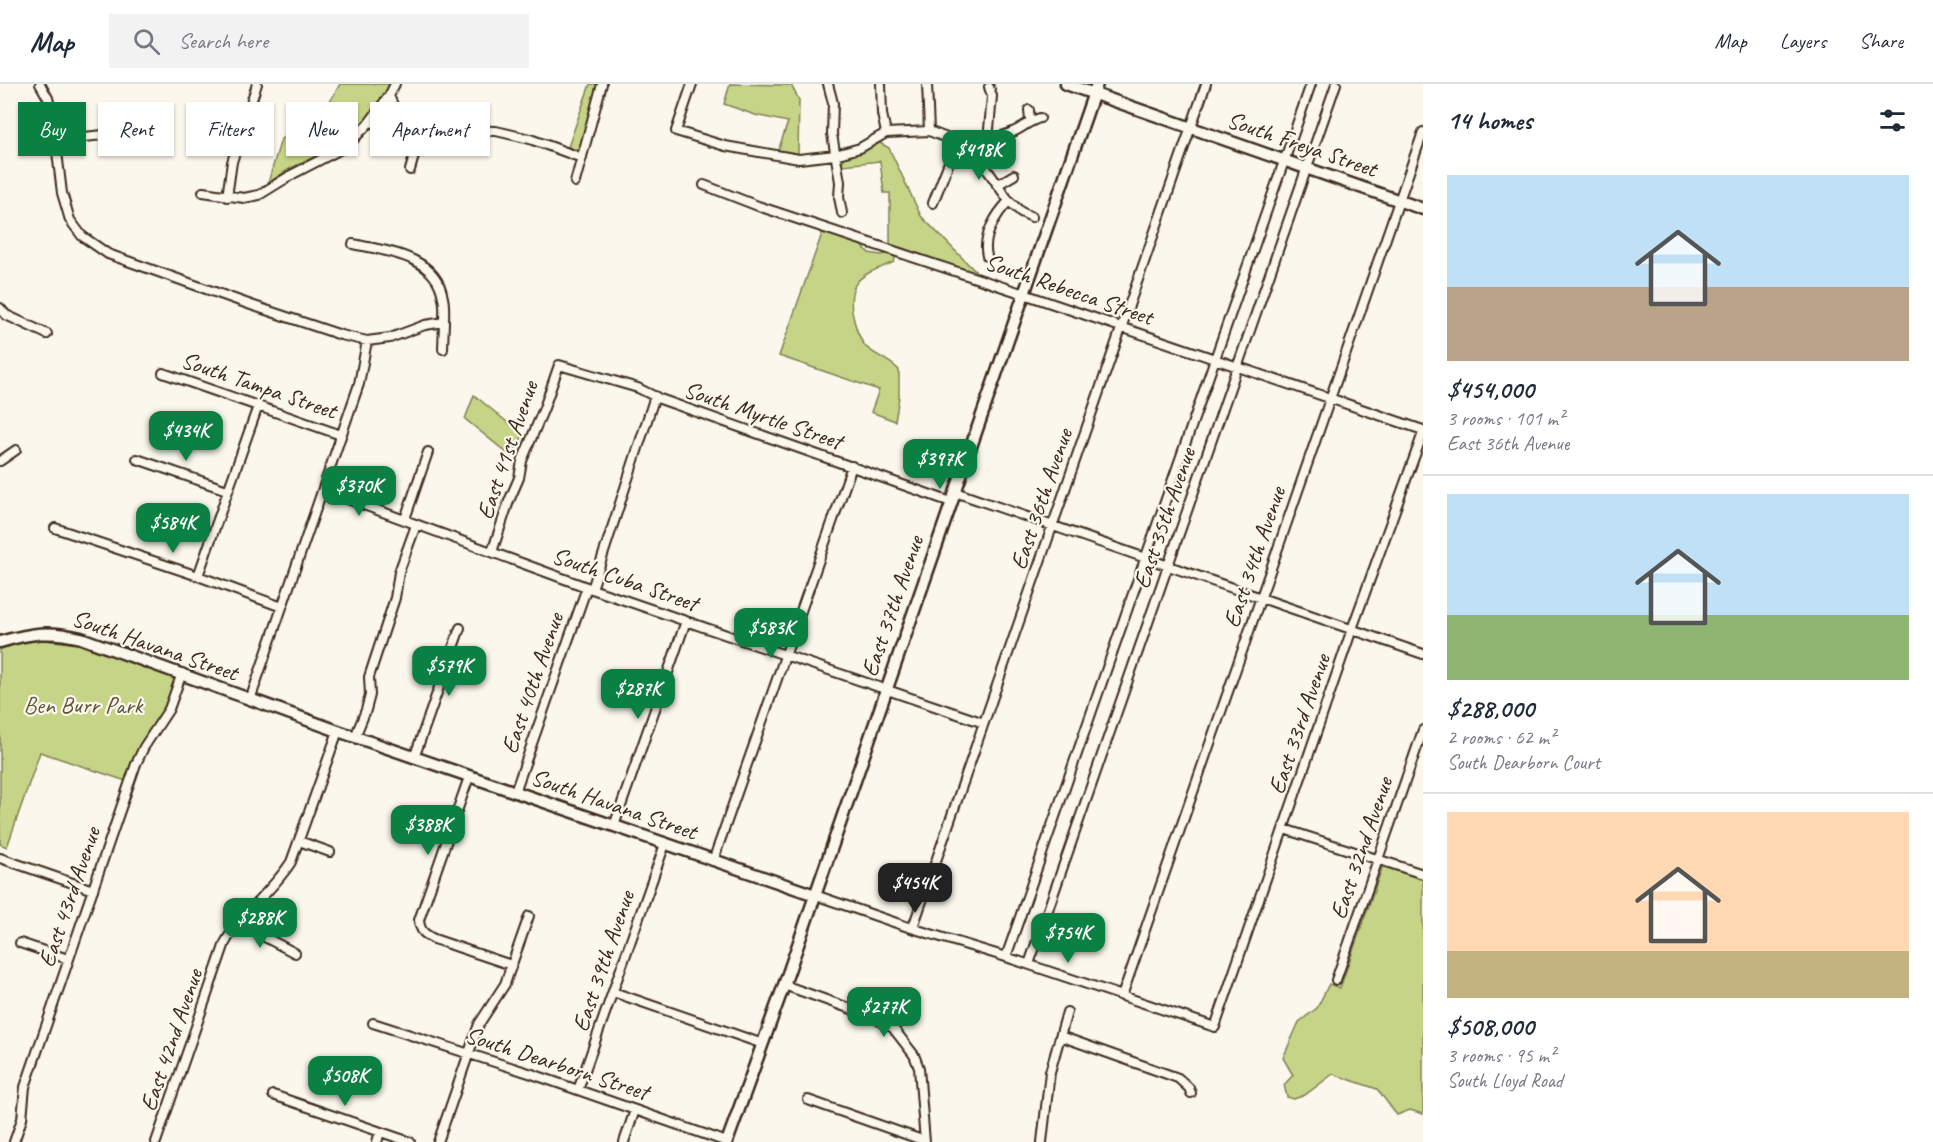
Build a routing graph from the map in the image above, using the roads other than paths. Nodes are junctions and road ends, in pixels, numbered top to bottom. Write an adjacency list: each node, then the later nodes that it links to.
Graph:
1 (40, 84): 16 (street)
2 (257, 84): 42 (street)
3 (395, 84): 15 (street)
4 (602, 84): 33 (street)
5 (692, 84): 30 (street)
6 (828, 84): 30 (street)
7 (881, 84): 26 (street)
8 (927, 84): 24 (street)
9 (1066, 84): 14 (street, South Freya Street)
10 (1206, 84): 22 (street, East 36th Avenue)
11 (1311, 84): 34 (street, East 35th Avenue)
12 (1336, 84): 35 (street, East 35th Avenue)
13 (989, 87): 27 (street)
14 (1095, 89): 22 (street, South Freya Street); 51 (street, East 37th Avenue)
15 (389, 96): 17 (street); 21 (street)
16 (49, 102)
17 (392, 102)
18 (1029, 110): 20 (street)
19 (1040, 118): 20 (street)
20 (1030, 121): 27 (street)
21 (369, 123): 42 (street)
22 (1191, 128): 34 (street, South Freya Street); 54 (street, East 36th Avenue)
23 (490, 131): 33 (street)
24 (929, 131): 26 (street); 28 (street)
25 (1423, 132): 44 (street, East 34th Avenue)
26 (886, 133): 30 (street)
27 (988, 140): 29 (street)
28 (957, 142): 29 (street); 45 (street)
29 (977, 154): 40 (street)
30 (835, 155): 47 (street)
31 (57, 156): 56 (street)
32 (414, 156): 36 (street)
33 (582, 158): 38 (street)
34 (1284, 160): 35 (street, South Freya Street); 58 (street, East 35th Avenue)
35 (1306, 168): 44 (street, South Freya Street); 60 (street, East 35th Avenue)
36 (410, 171)
37 (1014, 175): 40 (street)
38 (575, 182)
39 (704, 185): 51 (street, South Rebecca Street)
40 (997, 185): 43 (street)
41 (203, 192): 42 (street)
42 (227, 197)
43 (1009, 201): 48 (street); 50 (street)
44 (1399, 201): 46 (street, South Freya Street); 63 (street, East 34th Avenue)
45 (933, 203)
46 (1423, 209)
47 (842, 213)
48 (1032, 217)
49 (353, 244): 53 (street)
50 (987, 255)
51 (1024, 294): 54 (street, South Rebecca Street); 74 (street, East 37th Avenue)
52 (0, 308): 55 (street)
53 (444, 322): 56 (street); 57 (street)
54 (1122, 327): 58 (street, South Rebecca Street); 77 (street, East 36th Avenue)
55 (47, 334)
56 (367, 341): 66 (street)
57 (443, 349)
58 (1214, 360): 60 (street, South Rebecca Street); 80 (street, East 35th Avenue)
59 (562, 365): 62 (street, South Myrtle Street); 79 (street, East 41st Avenue)
60 (1236, 367): 63 (street, South Rebecca Street); 81 (street, East 35th Avenue)
61 (164, 373): 64 (street, South Tampa Street)
62 (655, 396): 71 (street, South Myrtle Street); 83 (street, East 40th Avenue)
63 (1330, 399): 65 (street, South Rebecca Street); 84 (street, East 34th Avenue)
64 (258, 406): 66 (street, South Tampa Street); 72 (street)
65 (1423, 432): 88 (street, East 33rd Avenue)
66 (341, 435): 73 (street)
67 (16, 450): 70 (street)
68 (428, 452): 75 (street)
69 (137, 459): 72 (street)
70 (0, 460)
71 (852, 466): 74 (street, South Myrtle Street); 90 (street)
72 (227, 490): 82 (street)
73 (322, 490): 75 (street, South Cuba Street); 85 (street)
74 (953, 497): 77 (street, South Myrtle Street); 93 (street, East 37th Avenue)
75 (405, 519): 76 (street, South Cuba Street)
76 (416, 525): 79 (street, South Cuba Street); 98 (street)
77 (1053, 526): 80 (street, South Myrtle Street); 95 (street, East 36th Avenue)
78 (55, 528): 82 (street)
79 (492, 552): 83 (street, South Cuba Street)
80 (1145, 558): 81 (street, South Myrtle Street); 118 (street, East 35th Avenue)
81 (1167, 566): 84 (street, South Myrtle Street); 120 (street, East 35th Avenue)
82 (198, 576): 85 (street)
83 (589, 588): 86 (street, South Cuba Street); 101 (street, East 40th Avenue)
84 (1260, 598): 88 (street, South Myrtle Street); 125 (street, East 34th Avenue)
85 (282, 607): 94 (street)
86 (686, 621): 90 (street, South Cuba Street); 102 (street)
87 (460, 628): 99 (street)
88 (1352, 629): 91 (street, South Myrtle Street); 103 (street, East 33rd Avenue)
89 (0, 642): 92 (street, South Havana Street)
90 (786, 654): 93 (street, South Cuba Street); 109 (street)
91 (1423, 654)
92 (182, 673): 94 (street, South Havana Street); 111 (street, East 43rd Avenue)
93 (885, 690): 95 (street, South Cuba Street); 112 (street, East 37th Avenue)
94 (250, 700): 97 (street, South Havana Street)
95 (984, 723): 115 (street, East 36th Avenue)
96 (1423, 730): 108 (street, East 32nd Avenue)
97 (338, 731): 98 (street, South Havana Street); 104 (street, East 42nd Avenue)
98 (355, 737): 99 (street, South Havana Street)
99 (414, 758): 100 (street, South Havana Street)
100 (469, 777): 101 (street, South Havana Street); 121 (street)
101 (514, 792): 102 (street, South Havana Street)
102 (614, 826): 105 (street, South Havana Street)
103 (1284, 829): 108 (street); 128 (street, East 33rd Avenue)
104 (299, 841): 106 (street); 114 (street, East 42nd Avenue)
105 (665, 844): 109 (street, South Havana Street); 124 (street, East 39th Avenue)
106 (330, 852)
107 (0, 858): 111 (street)
108 (1378, 859): 110 (street); 122 (street, East 32nd Avenue)
109 (713, 861): 112 (street, South Havana Street)
110 (1423, 874)
111 (93, 890): 119 (street, East 43rd Avenue)
112 (815, 895): 115 (street, South Havana Street); 123 (street, East 37th Avenue)
113 (529, 916): 121 (street)
114 (238, 923): 117 (street); 140 (street, East 42nd Avenue)
115 (913, 927): 118 (street, South Havana Street)
116 (20, 943): 119 (street)
117 (295, 953)
118 (1006, 957): 120 (street, South Havana Street)
119 (68, 959): 139 (street, East 43rd Avenue)
120 (1029, 964): 125 (street, South Havana Street)
121 (511, 965): 131 (street)
122 (1336, 980)
123 (784, 985): 130 (street, East 37th Avenue); 138 (street)
124 (614, 992): 130 (street); 132 (street, East 39th Avenue)
125 (1122, 996): 128 (street, South Havana Street)
126 (1067, 1012): 129 (street)
127 (374, 1023): 131 (street, South Dearborn Street)
128 (1215, 1027)
129 (1060, 1036): 133 (street); 146 (street)
130 (763, 1044): 145 (street, East 37th Avenue)
131 (469, 1055): 132 (street, South Dearborn Street); 143 (street)
132 (578, 1090): 136 (street, South Dearborn Street)
133 (1191, 1093)
134 (273, 1095): 137 (street)
135 (808, 1100): 138 (street)
136 (635, 1110): 144 (street); 145 (street, South Dearborn Street)
137 (381, 1132): 141 (street); 142 (street)
138 (925, 1141)
139 (14, 1142)
140 (156, 1142)
141 (377, 1142)
142 (410, 1142)
143 (438, 1142)
144 (624, 1142)
145 (727, 1142)
146 (1042, 1142)

